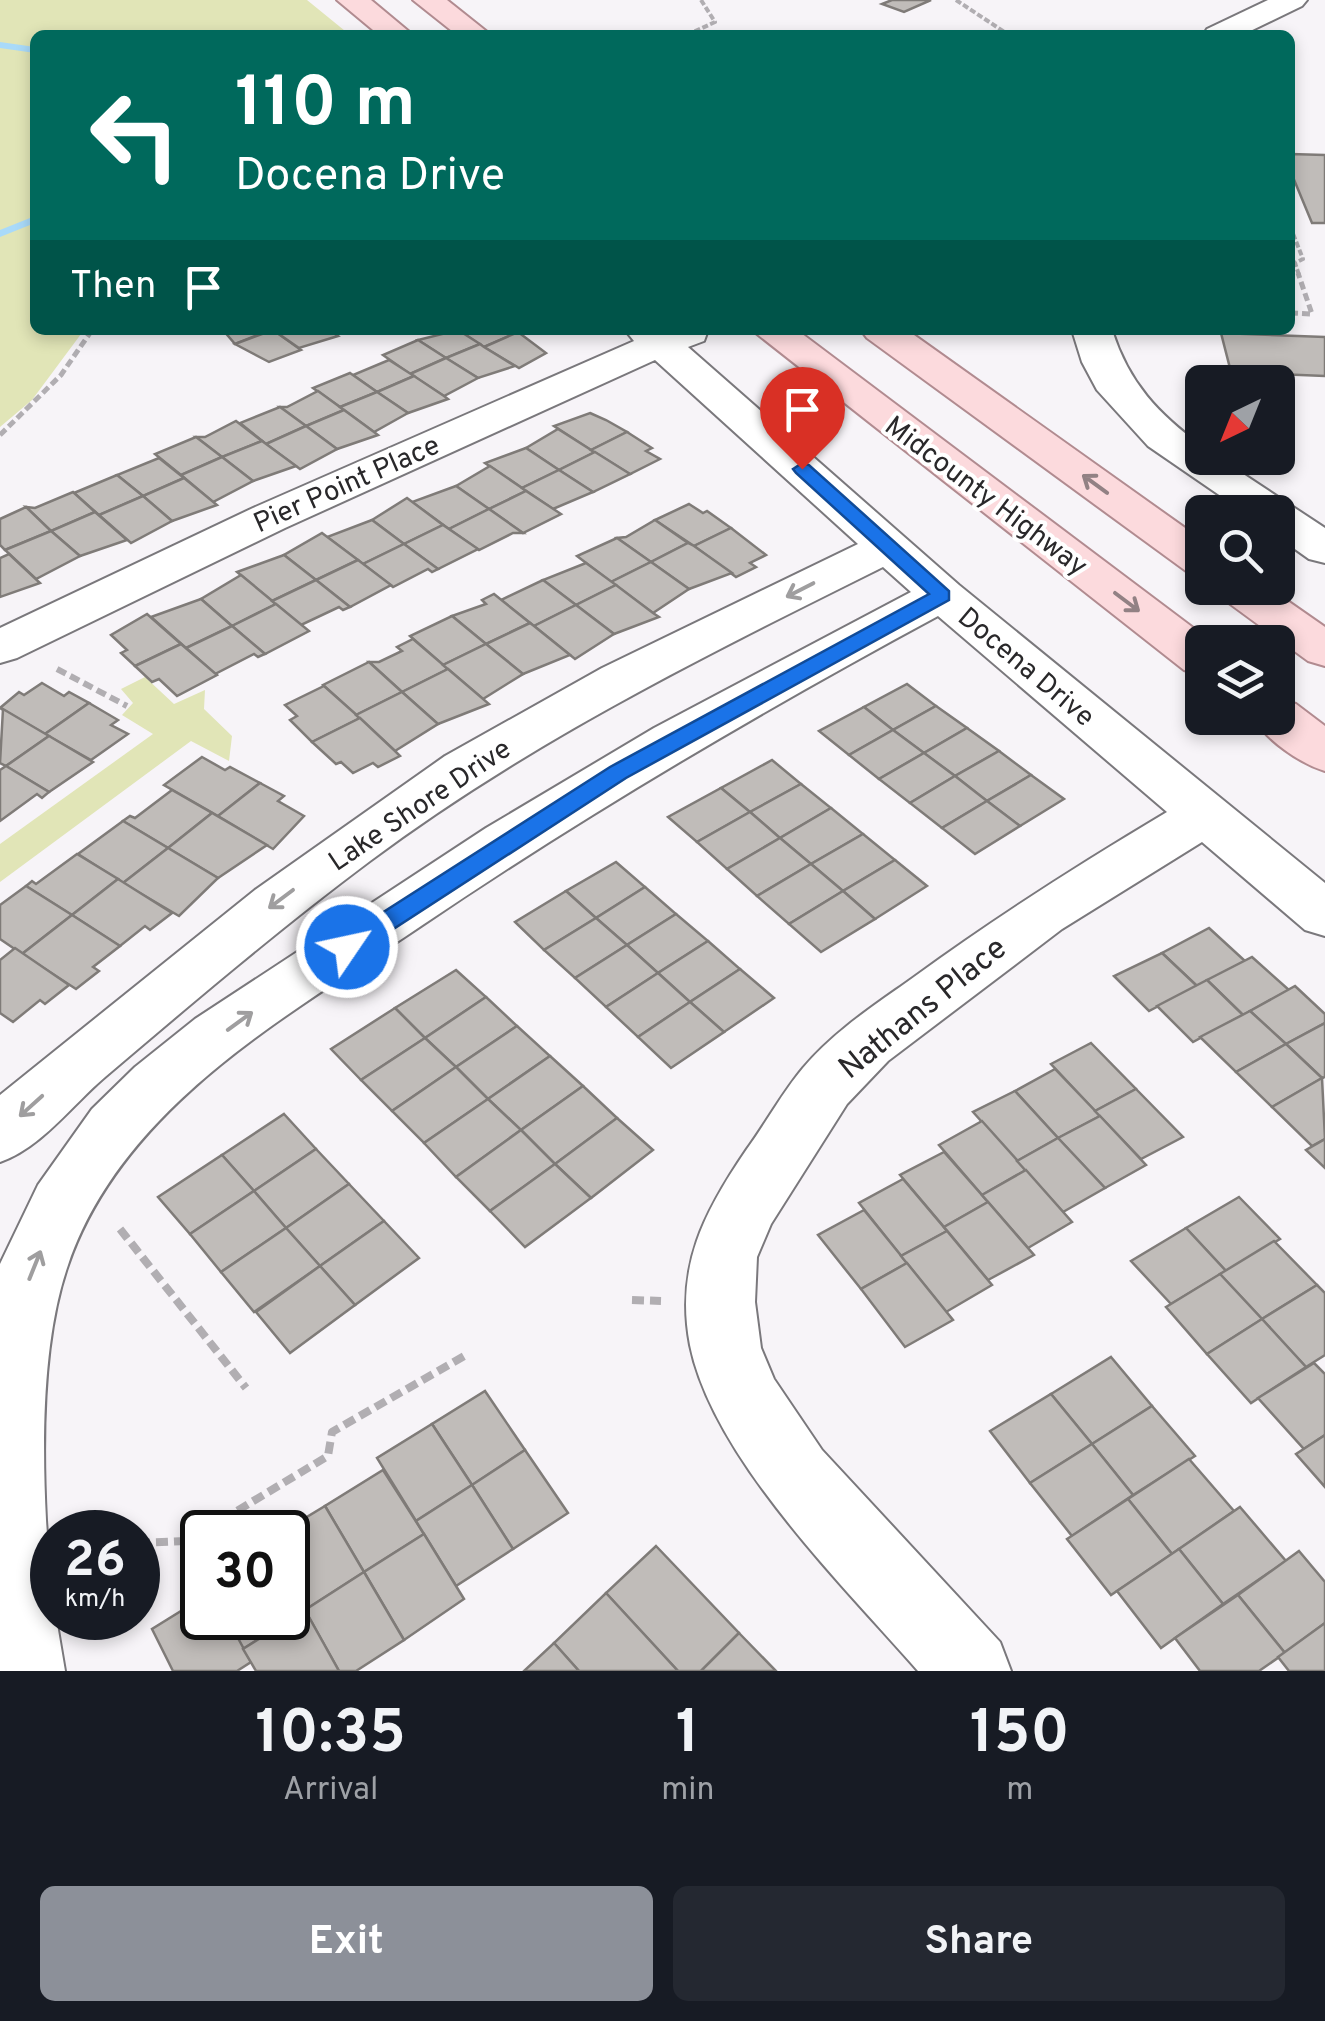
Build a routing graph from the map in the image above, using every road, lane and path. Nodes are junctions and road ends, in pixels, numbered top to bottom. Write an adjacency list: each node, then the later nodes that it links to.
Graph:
1 (352, 0): 6 (main road)
2 (428, 0): 7 (main road)
3 (700, 0): 8 (path)
4 (956, 0): 9 (path)
5 (1292, 0): 10 (street)
6 (391, 30)
7 (469, 30)
8 (699, 30)
9 (1002, 30)
10 (1229, 30)
11 (1295, 239): 12 (path)
12 (1295, 263)
13 (1295, 267): 14 (path)
14 (1295, 313)
15 (88, 335): 21 (path)
16 (666, 335): 29 (street, Pier Point Place)
17 (669, 335): 24 (street, Docena Drive)
18 (779, 335): 30 (main road, Midcounty Highway, one-way to 30)
19 (889, 335): 25 (main road, one-way to 19)
20 (1093, 335): 22 (street)
21 (0, 435)
22 (1248, 495)
23 (1295, 528): 26 (street)
24 (888, 547): 27 (street, Docena Drive); 32 (street, Lake Shore Drive, one-way to 32)
25 (1185, 549)
26 (1325, 549)
27 (942, 595): 34 (street); 37 (street, Docena Drive)
28 (1263, 605): 31 (main road)
29 (4, 645): 33 (path)
30 (1185, 646)
31 (1325, 650)
32 (650, 667): 34 (street); 39 (street, Lake Shore Drive, one-way to 39)
33 (126, 706)
34 (716, 716): 41 (street, one-way to 34)
35 (1295, 729): 36 (main road)
36 (1325, 753)
37 (1206, 814): 38 (street, Docena Drive); 46 (street, Nathans Place)
38 (1325, 915)
39 (0, 1135)
40 (120, 1230): 43 (path)
41 (4, 1345): 45 (street)
42 (466, 1355): 44 (path)
43 (246, 1388)
44 (160, 1542)
45 (26, 1671)
46 (972, 1671)

